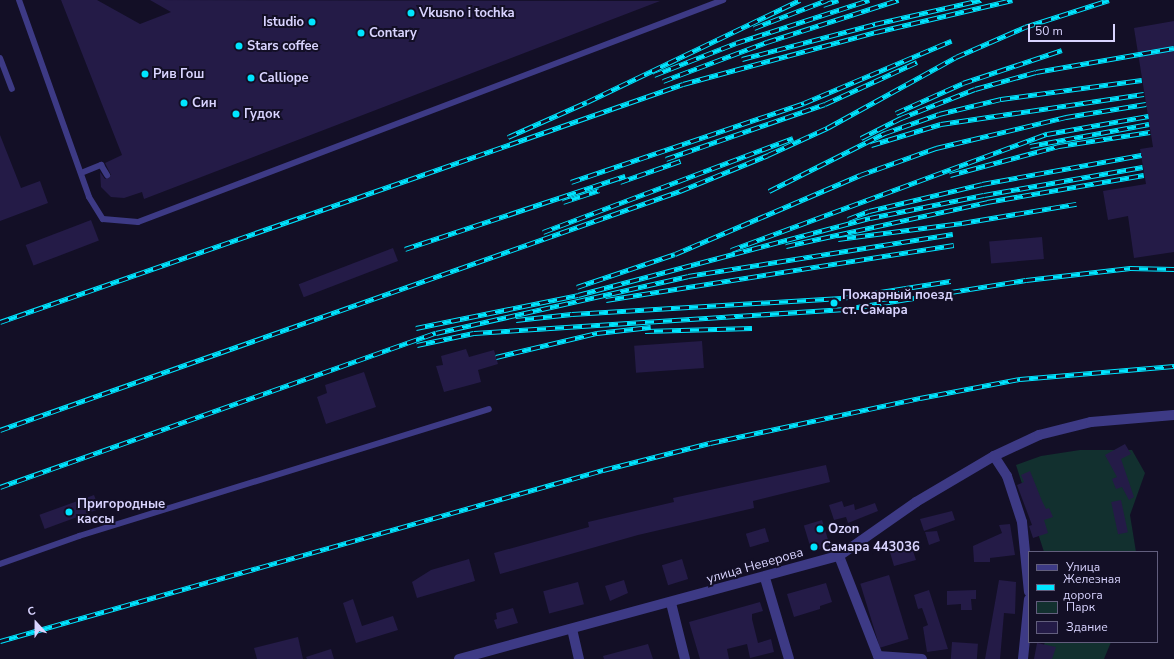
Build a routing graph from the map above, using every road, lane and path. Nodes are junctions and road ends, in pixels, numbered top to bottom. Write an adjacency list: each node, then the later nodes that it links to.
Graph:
1 (19, 0): 5 (lane)
2 (723, 0): 5 (lane)
3 (0, 58): 4 (lane)
4 (12, 89)
5 (81, 173): 6 (lane)
6 (107, 175)
7 (489, 409): 11 (lane)
8 (1174, 416): 9 (street, улица Неверова)
9 (994, 456): 10 (street, улица Неверова); 13 (street)
10 (840, 556): 12 (street, улица Неверова); 18 (street)
11 (0, 564)
12 (765, 578): 14 (street, улица Неверова); 22 (street)
13 (1028, 582)
14 (671, 603): 16 (street, улица Неверова); 21 (street)
15 (1028, 609): 24 (street)
16 (572, 628): 17 (street, улица Неверова); 20 (street)
17 (471, 658): 19 (street, улица Неверова)
18 (910, 658): 23 (street)
19 (459, 659)
20 (579, 659)
21 (685, 659)
22 (789, 659)
23 (922, 659)
24 (1023, 659)

